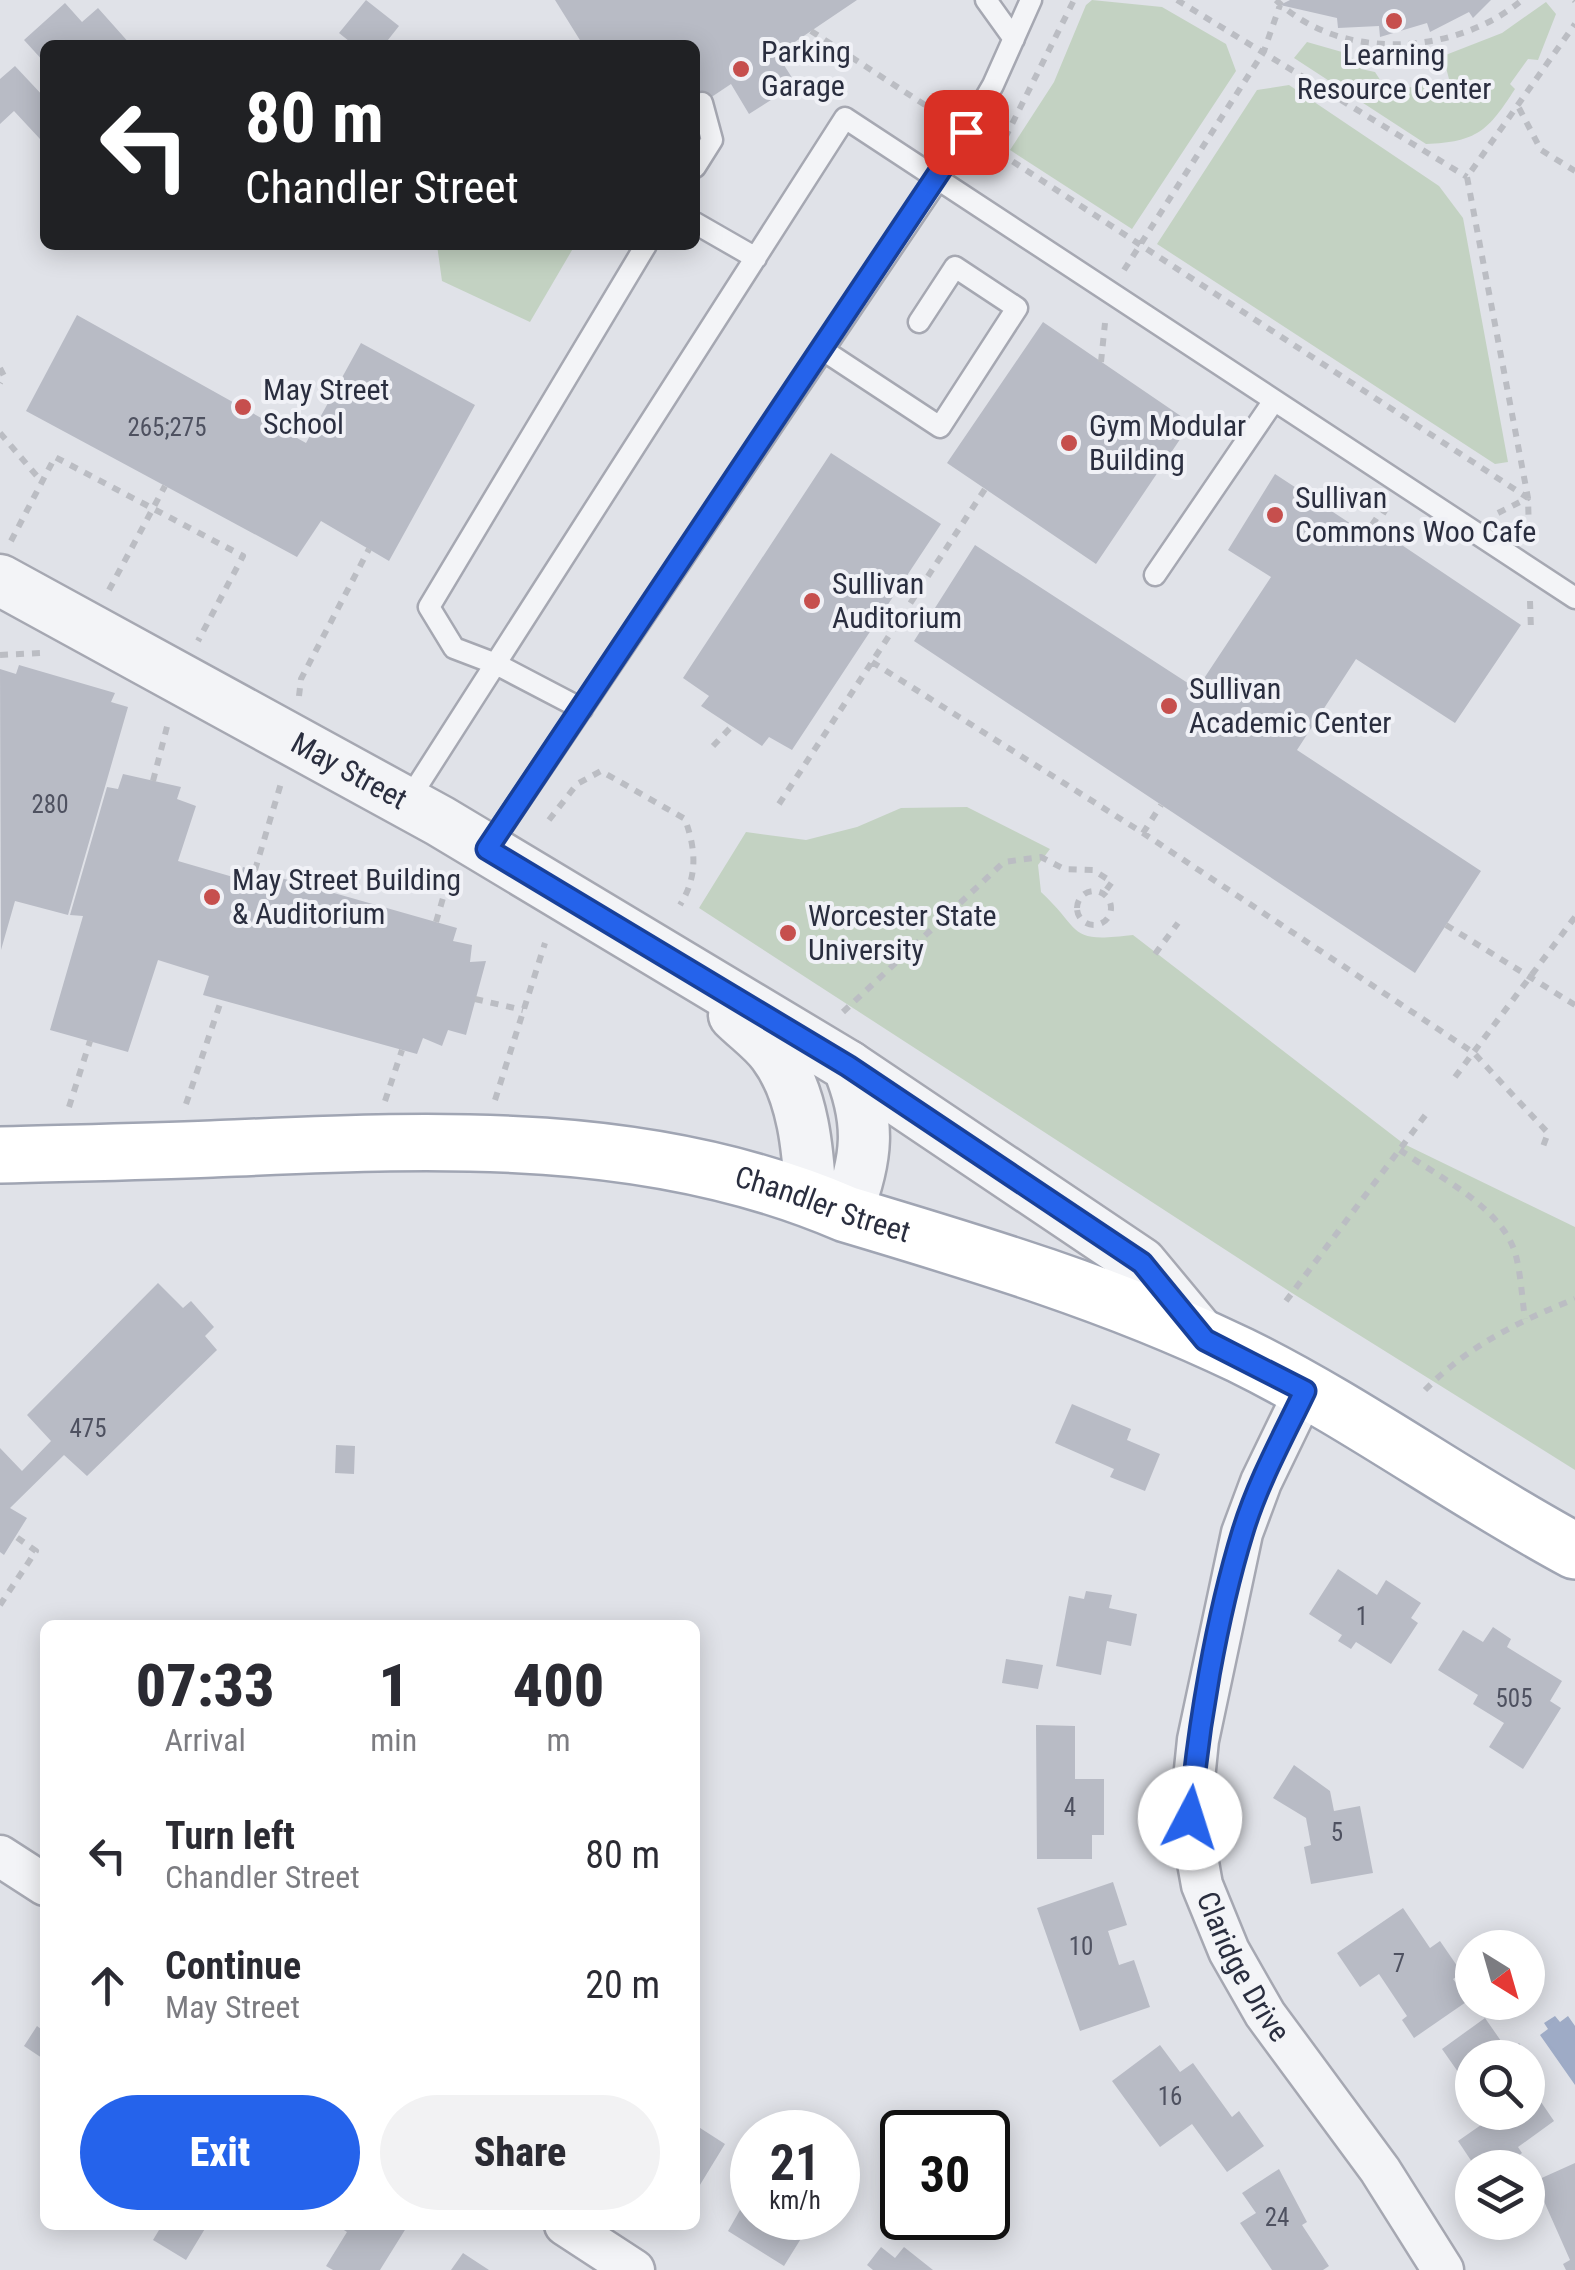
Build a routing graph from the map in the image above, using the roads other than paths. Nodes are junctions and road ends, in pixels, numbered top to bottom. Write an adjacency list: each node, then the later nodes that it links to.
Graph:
1 (986, 0): 3 (lane)
2 (1031, 0): 3 (lane)
3 (1014, 40): 6 (lane)
4 (702, 103): 5 (lane)
5 (700, 159)
6 (939, 178): 9 (lane); 11 (lane); 12 (lane)
7 (700, 225): 9 (lane)
8 (643, 250): 16 (lane)
9 (756, 258): 16 (lane)
10 (919, 322): 11 (lane)
11 (823, 350): 17 (lane)
12 (1273, 402): 14 (lane); 15 (lane)
13 (4, 563): 18 (street, May Street)
14 (1155, 575)
15 (1575, 598)
16 (496, 664): 17 (lane); 18 (lane)
17 (582, 708): 19 (lane)
18 (407, 802): 19 (street, May Street)
19 (487, 849): 20 (street, May Street)
20 (691, 974): 21 (street, May Street); 23 (street, May Street)
21 (848, 1066): 23 (street); 24 (street, May Street)
22 (0, 1156): 23 (main road, Chandler Street)
23 (828, 1206): 24 (main road, Chandler Street)
24 (1205, 1340): 25 (main road, Chandler Street)
25 (1305, 1391): 26 (main road, Chandler Street); 31 (street, Claridge Drive)
26 (1575, 1551)
27 (0, 1856): 28 (street)
28 (40, 1881)
29 (573, 2230): 30 (street)
30 (634, 2270)
31 (1443, 2270)

